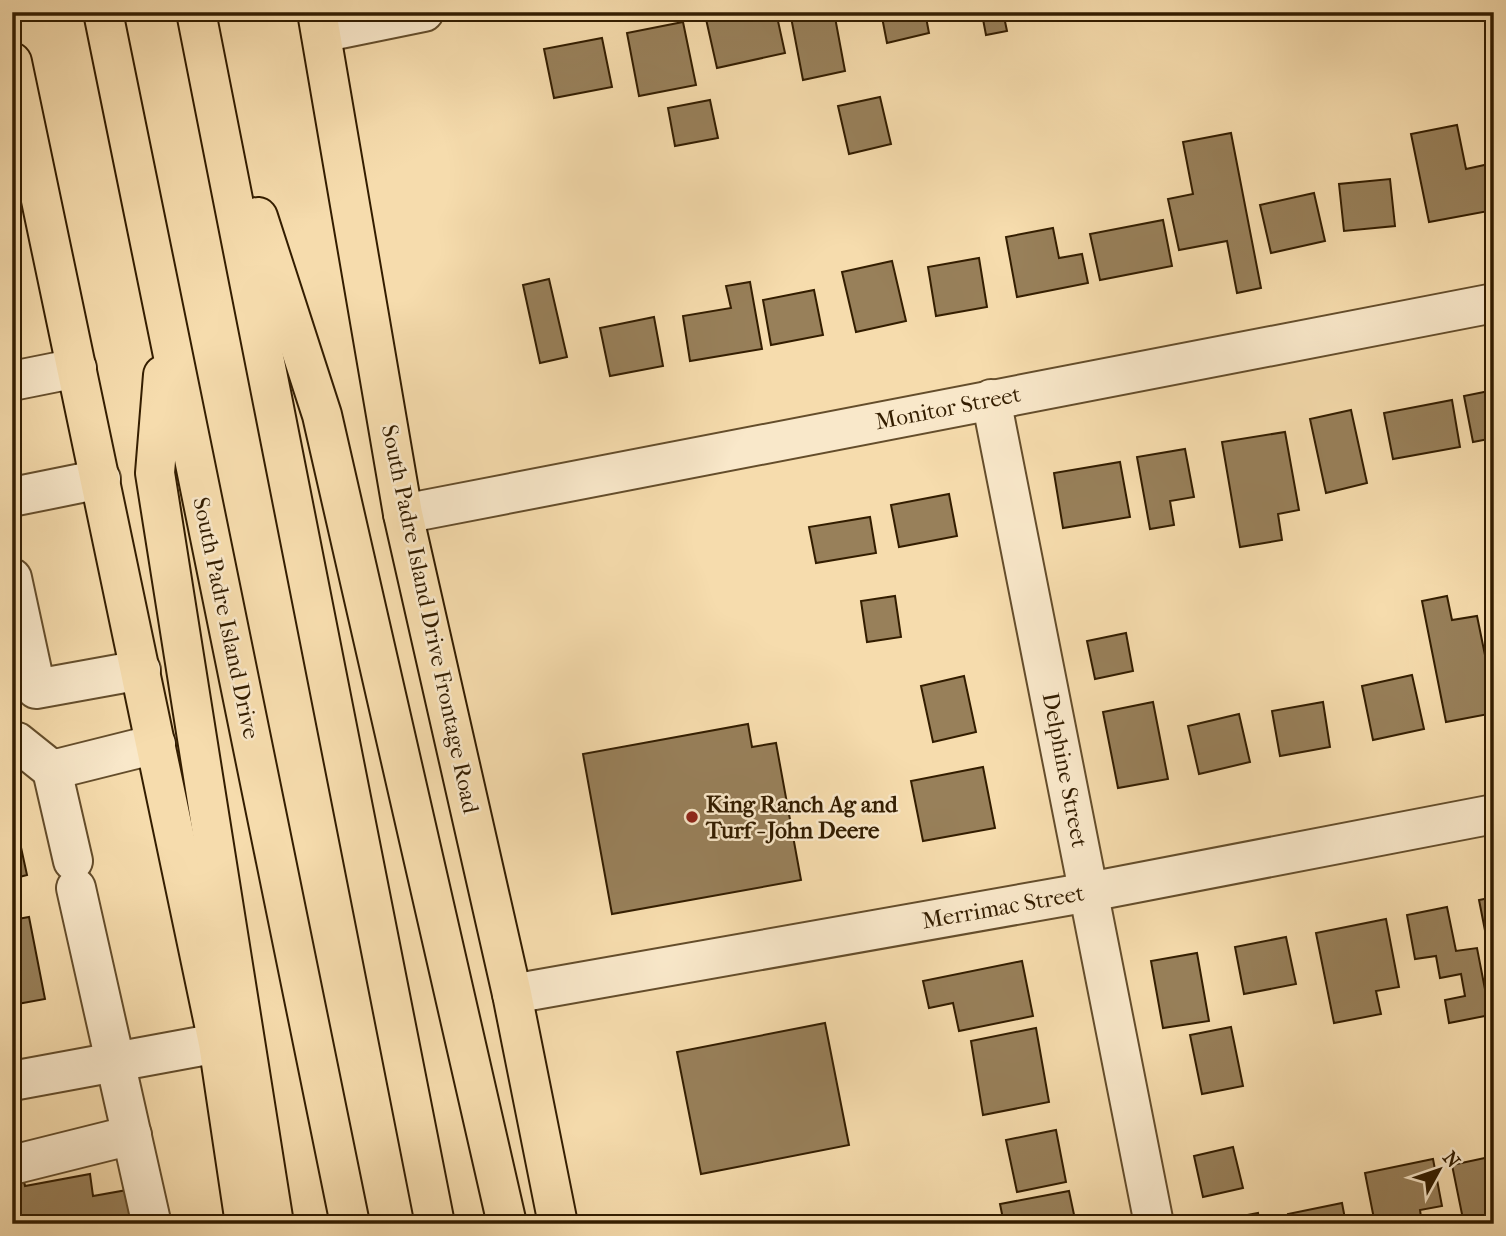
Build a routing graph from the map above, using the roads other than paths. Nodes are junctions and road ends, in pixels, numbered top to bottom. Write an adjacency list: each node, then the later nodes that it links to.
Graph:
1 (103, 12): 7 (main road, South Padre Island Drive)
2 (424, 12): 3 (street)
3 (319, 22): 13 (main road, South Padre Island Drive Frontage Road)
4 (200, 29): 32 (main road); 33 (main road)
5 (14, 74): 8 (main road)
6 (1494, 303): 10 (street, Monitor Street)
7 (167, 331): 30 (main road); 31 (main road, South Padre Island Drive)
8 (78, 368): 9 (street); 11 (main road)
9 (12, 381)
10 (991, 399): 13 (street, Monitor Street); 21 (street, Delphine Street)
11 (102, 480): 12 (street); 15 (main road)
12 (12, 497)
13 (403, 514): 22 (main road, South Padre Island Drive Frontage Road)
14 (12, 578): 16 (street)
15 (141, 670): 16 (street); 18 (main road)
16 (24, 692)
17 (12, 743): 19 (street)
18 (156, 744): 19 (street); 23 (main road)
19 (52, 770): 24 (street)
20 (1494, 814): 21 (street, Merrimac Street)
21 (1090, 892): 22 (street, Merrimac Street); 35 (street, Delphine Street)
22 (512, 994): 34 (main road, South Padre Island Drive Frontage Road)
23 (218, 1042): 24 (street); 29 (main road)
24 (115, 1062): 25 (street); 26 (street)
25 (12, 1081)
26 (131, 1135): 27 (street); 28 (street)
27 (12, 1165)
28 (150, 1221)
29 (245, 1224)
30 (274, 1224)
31 (350, 1224)
32 (435, 1224)
33 (507, 1224)
34 (558, 1224)
35 (1154, 1224)

